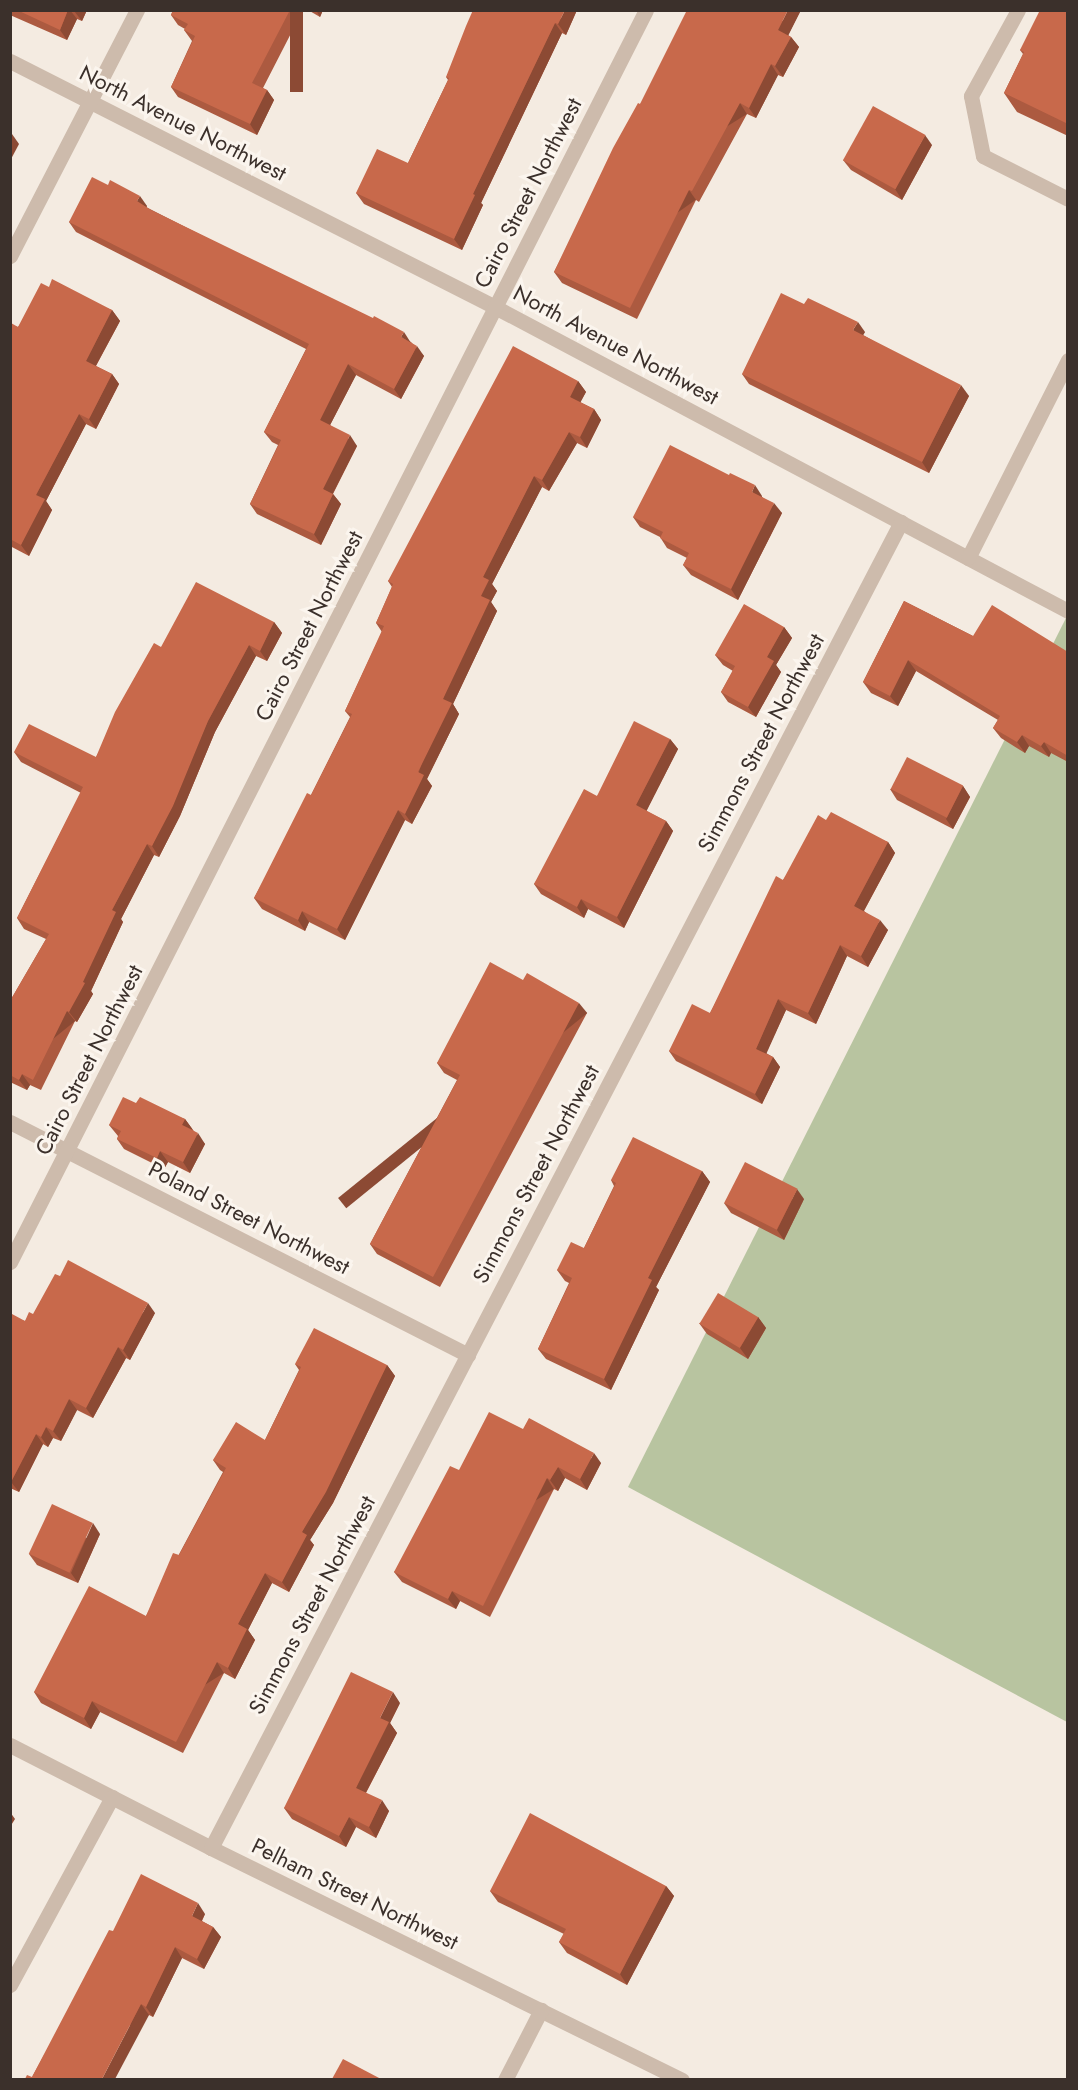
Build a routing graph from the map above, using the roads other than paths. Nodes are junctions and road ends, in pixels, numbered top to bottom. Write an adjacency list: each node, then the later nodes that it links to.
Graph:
1 (137, 10): 5 (street)
2 (646, 10): 8 (street, Cairo Street Northwest)
3 (1018, 10): 6 (street)
4 (10, 61): 5 (street, North Avenue Northwest)
5 (90, 100): 7 (street); 8 (street, North Avenue Northwest)
6 (1068, 199)
7 (10, 256)
8 (495, 307): 10 (street, North Avenue Northwest); 14 (street, Cairo Street Northwest)
9 (1068, 360): 11 (street)
10 (901, 522): 11 (street, North Avenue Northwest); 16 (street, Simmons Street Northwest)
11 (968, 558): 12 (street, North Avenue Northwest)
12 (1068, 612)
13 (10, 1122): 14 (street, Poland Street Northwest)
14 (69, 1151): 15 (street, Cairo Street Northwest); 16 (street, Poland Street Northwest)
15 (10, 1262)
16 (468, 1355): 19 (street, Simmons Street Northwest)
17 (10, 1745): 18 (street, Pelham Street Northwest)
18 (112, 1797): 19 (street, Pelham Street Northwest); 20 (street)
19 (211, 1848): 21 (street, Pelham Street Northwest)
20 (10, 1985)
21 (541, 2010): 22 (street); 23 (street, Pelham Street Northwest)
22 (505, 2079)
23 (682, 2079)

